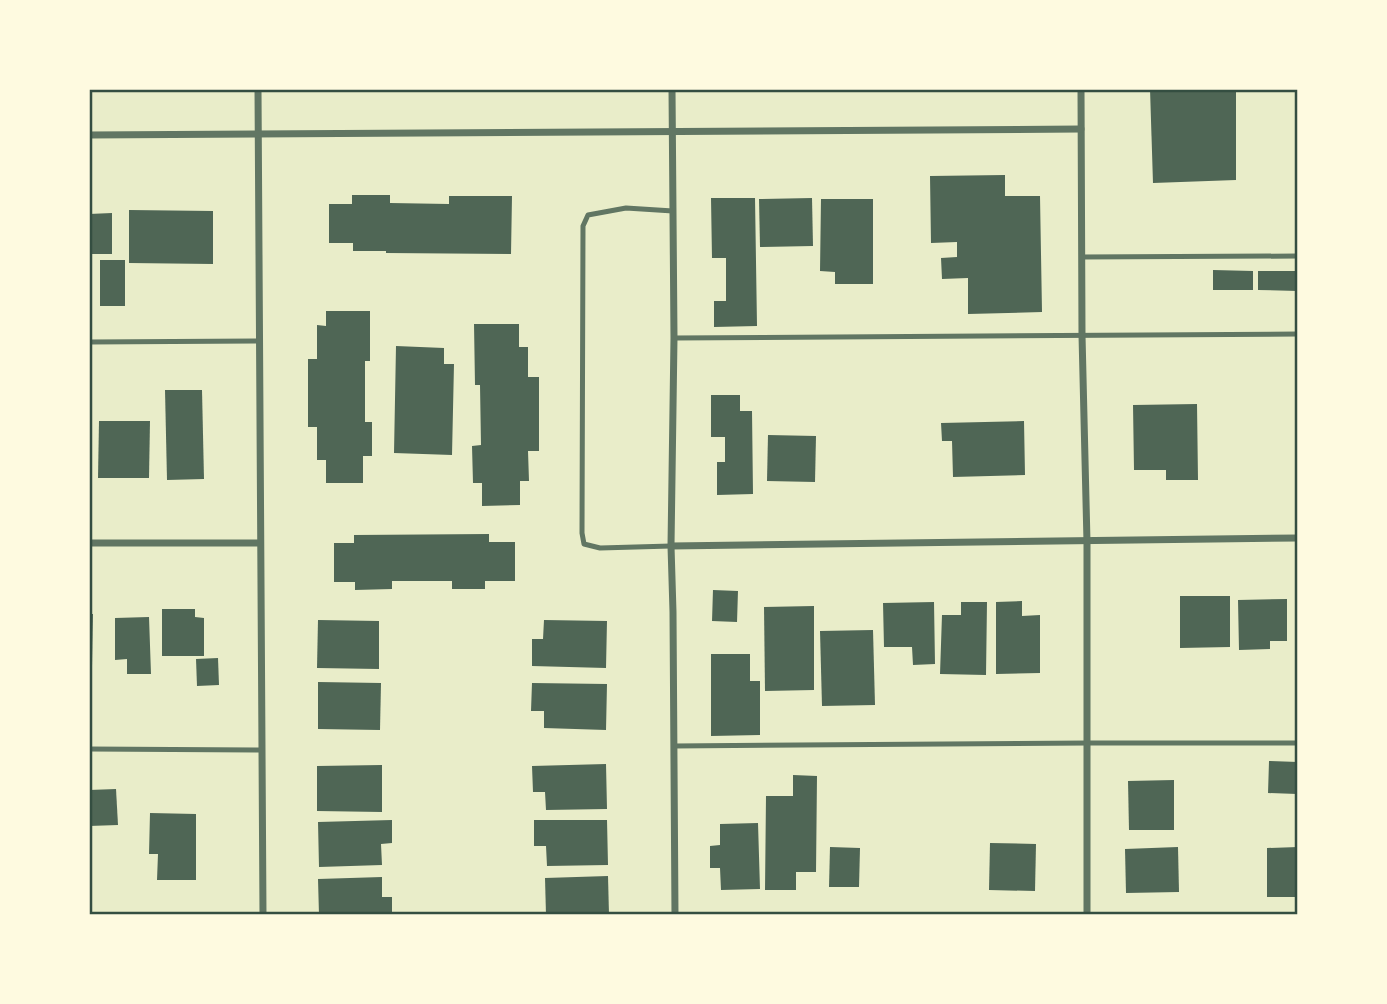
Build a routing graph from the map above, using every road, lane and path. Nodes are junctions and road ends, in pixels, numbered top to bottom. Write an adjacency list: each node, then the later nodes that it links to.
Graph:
1 (258, 89): 6 (street)
2 (672, 89): 5 (street)
3 (1081, 89): 4 (street)
4 (1081, 129): 5 (street); 10 (street)
5 (673, 131): 6 (street); 8 (street)
6 (258, 134): 7 (street); 14 (street)
7 (89, 135)
8 (673, 211): 13 (street); 20 (lane)
9 (1298, 256): 10 (lane)
10 (1082, 257): 12 (street)
11 (1298, 334): 12 (lane)
12 (1082, 335): 13 (lane); 17 (street)
13 (674, 338): 20 (street)
14 (259, 341): 15 (lane); 19 (street)
15 (89, 342)
16 (1298, 538): 17 (street)
17 (1087, 542): 20 (street); 21 (street)
18 (89, 543): 19 (street)
19 (260, 543): 25 (street)
20 (671, 546): 23 (street)
21 (1088, 743): 22 (lane); 23 (lane); 28 (street)
22 (1298, 743)
23 (674, 746): 27 (street)
24 (89, 749): 25 (lane)
25 (261, 750): 26 (street)
26 (263, 915)
27 (675, 915)
28 (1087, 915)

